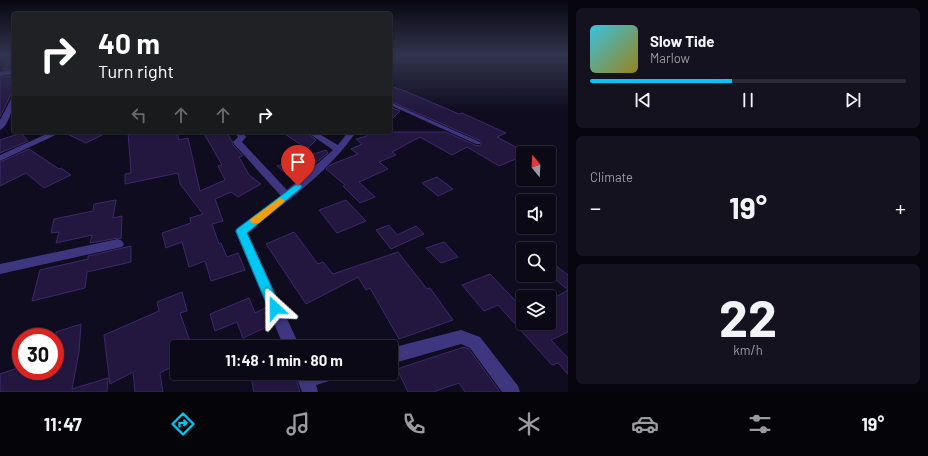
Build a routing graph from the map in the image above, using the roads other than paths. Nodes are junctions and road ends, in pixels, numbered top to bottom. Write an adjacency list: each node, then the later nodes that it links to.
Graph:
1 (12, 102): 3 (street)
2 (392, 104): 9 (lane)
3 (3, 115): 4 (street)
4 (0, 128)
5 (54, 134): 11 (street)
6 (240, 134): 12 (street)
7 (314, 134): 10 (street)
8 (350, 134): 10 (street)
9 (478, 143)
10 (338, 149): 12 (street)
11 (0, 158)
12 (287, 196): 15 (street)
13 (118, 244): 14 (street)
14 (0, 269)
15 (289, 340)
16 (398, 354): 17 (street)
17 (512, 392)

